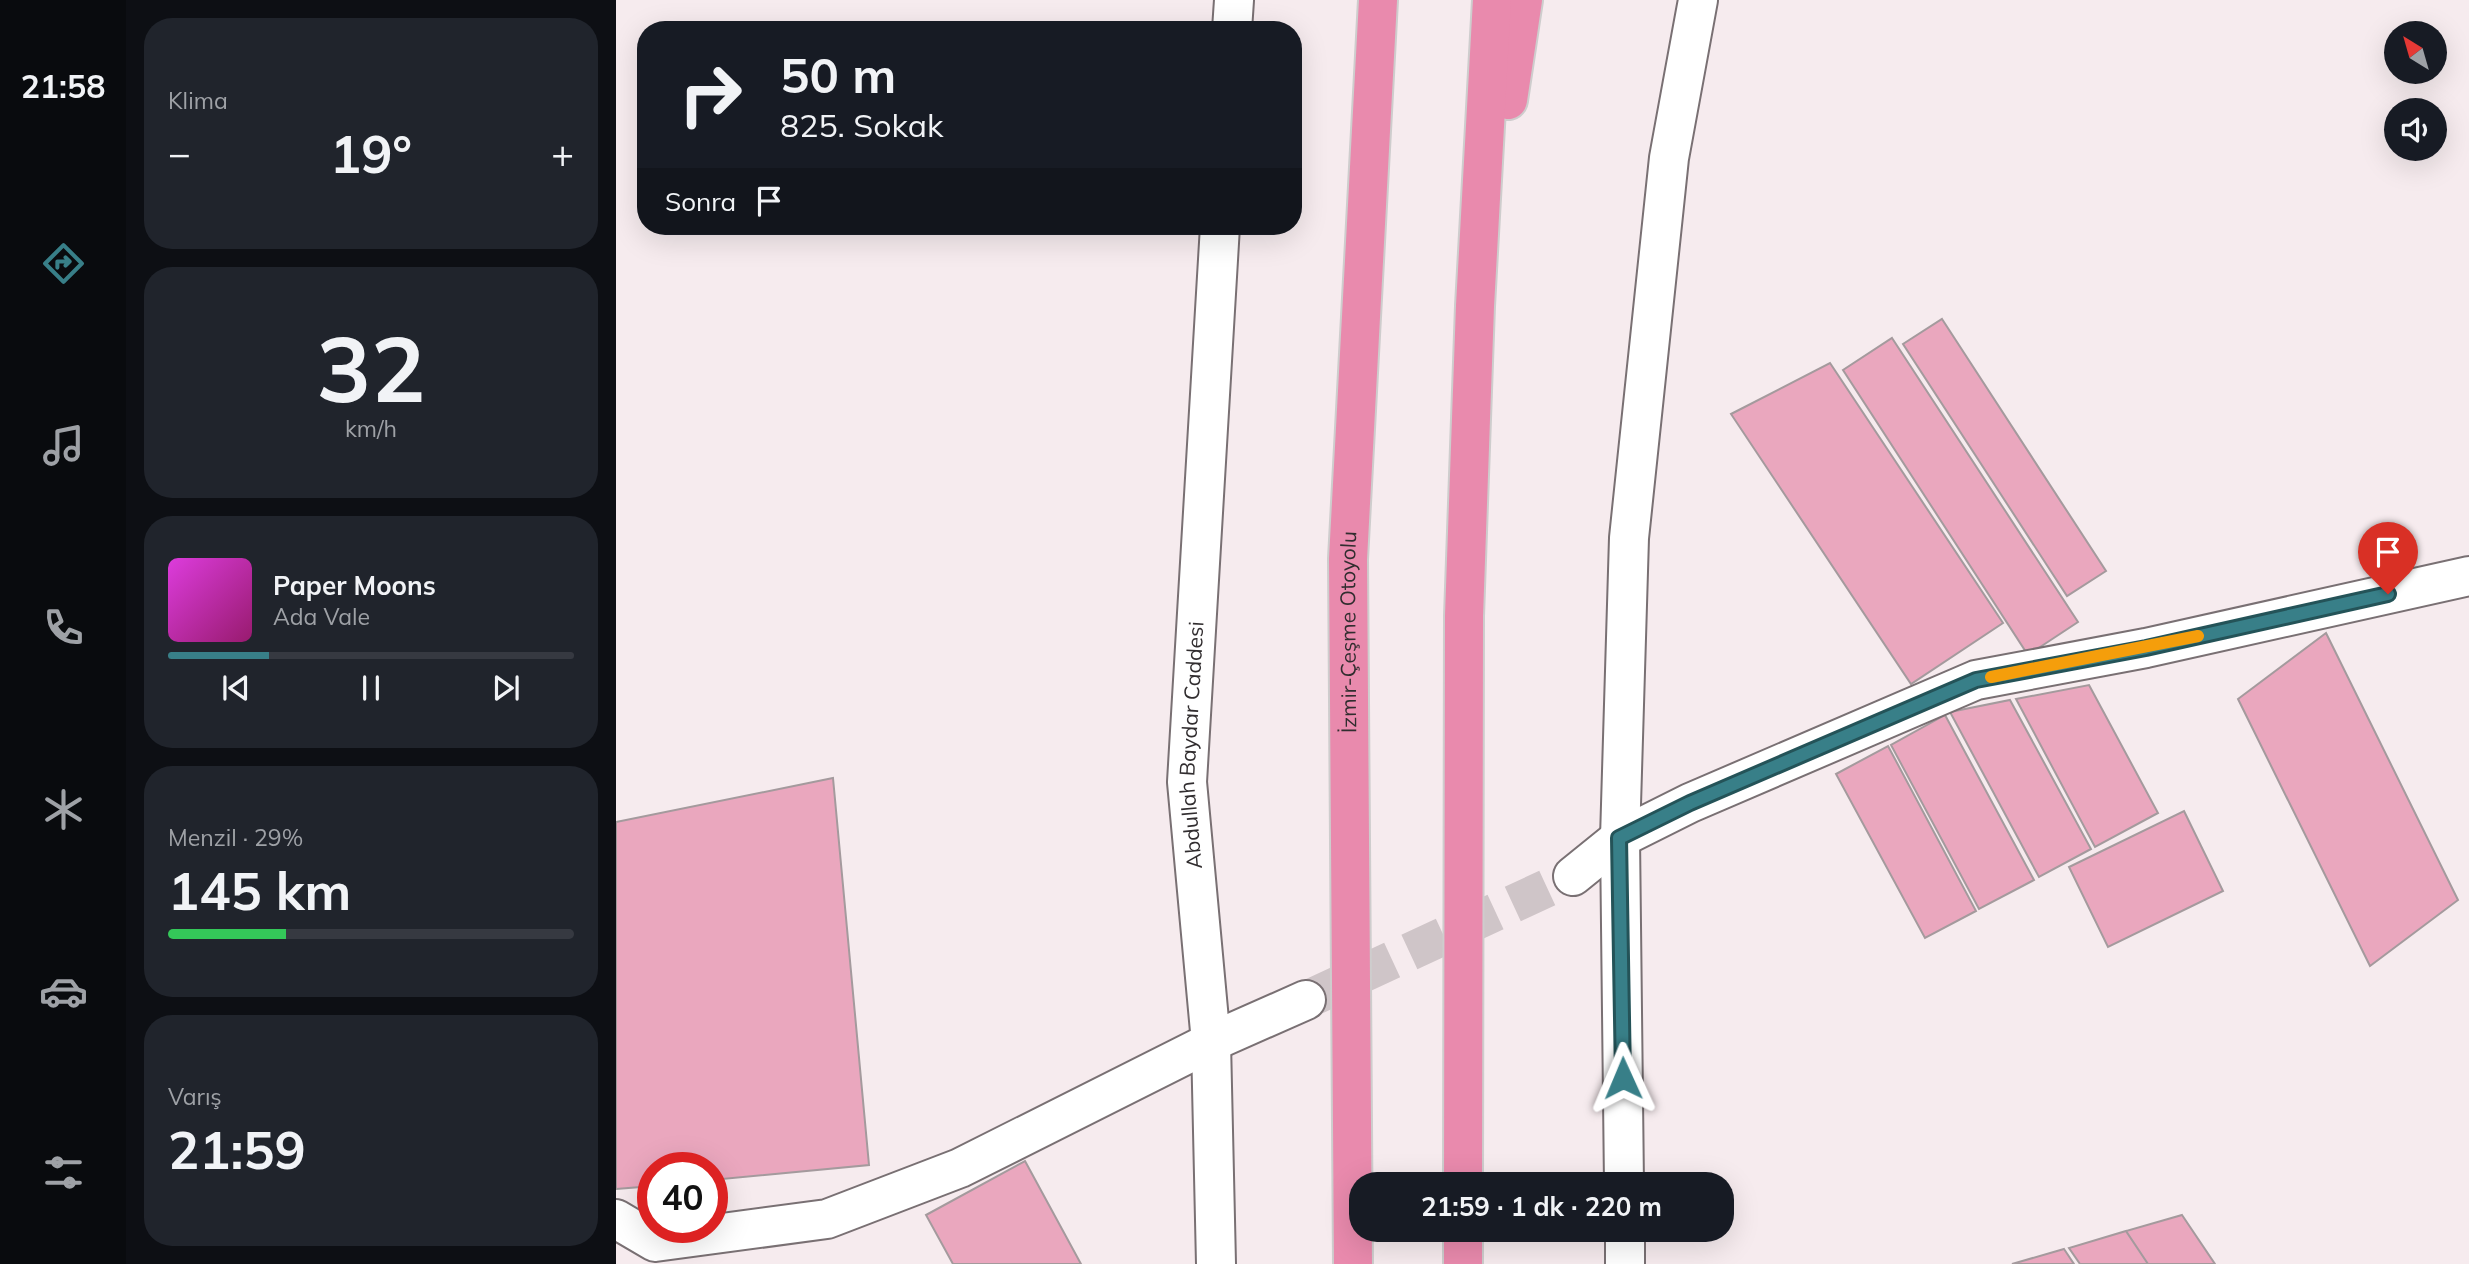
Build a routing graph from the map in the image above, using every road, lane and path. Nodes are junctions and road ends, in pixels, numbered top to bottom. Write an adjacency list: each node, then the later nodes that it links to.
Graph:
1 (1234, 0): 6 (street)
2 (1378, 0): 20 (highway, İzmir-Çeşme Otoyolu)
3 (1492, 0): 8 (highway)
4 (1524, 0): 8 (highway)
5 (1698, 0): 10 (street)
6 (1233, 21)
7 (1219, 235): 13 (street, Abdullah Baydar Caddesi)
8 (1475, 306): 14 (highway)
9 (2469, 576): 10 (street)
10 (1619, 838): 11 (street); 15 (street)
11 (1573, 876)
12 (1306, 1000): 13 (street)
13 (1211, 1042): 16 (street); 19 (street, Abdullah Baydar Caddesi)
14 (1462, 1172)
15 (1624, 1172)
16 (616, 1219)
17 (1462, 1242): 21 (highway)
18 (1625, 1242): 22 (street)
19 (1216, 1264)
20 (1353, 1264)
21 (1463, 1264)
22 (1625, 1264)

